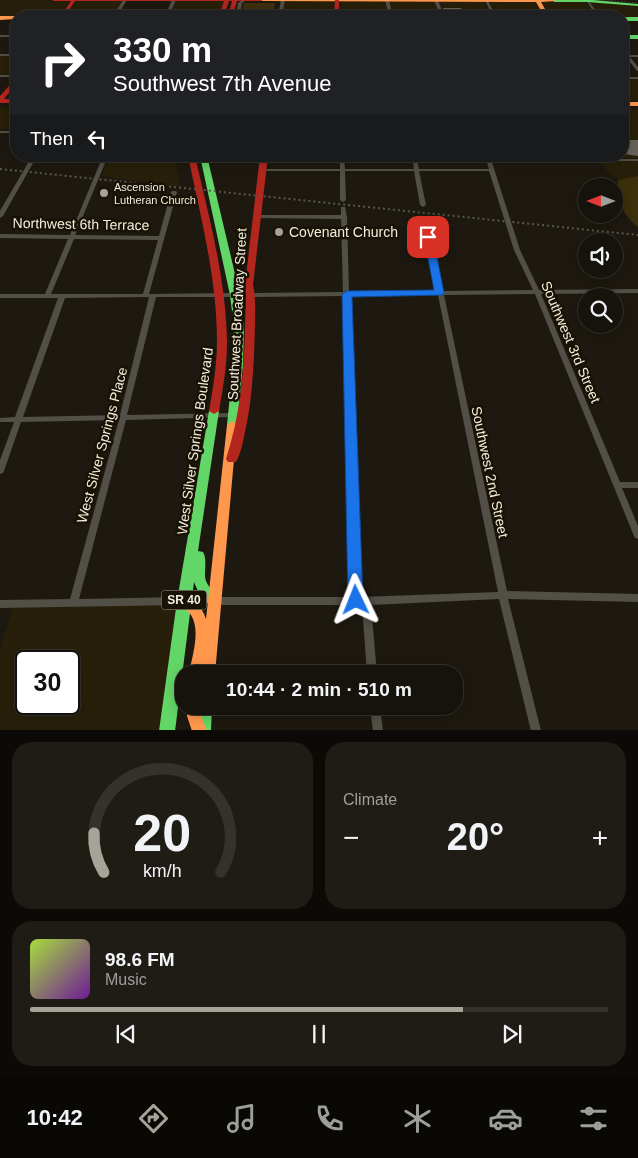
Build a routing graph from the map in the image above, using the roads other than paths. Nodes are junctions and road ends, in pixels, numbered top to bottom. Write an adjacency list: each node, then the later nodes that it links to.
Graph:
1 (54, 0): 2 (main road)
2 (74, 0): 3 (main road)
3 (125, 0): 4 (main road)
4 (174, 0): 5 (main road)
5 (227, 0): 6 (main road)
6 (235, 0): 7 (main road)
7 (246, 0): 8 (main road); 16 (street)
8 (283, 0): 9 (main road)
9 (337, 0): 10 (main road)
10 (387, 0): 11 (main road)
11 (436, 0): 13 (main road)
12 (537, 0): 13 (main road); 14 (main road)
13 (486, 1)
14 (587, 1): 15 (main road)
15 (638, 5)
16 (239, 10)
17 (629, 57): 18 (street)
18 (638, 70)
19 (10, 87): 20 (main road)
20 (1, 100)
21 (31, 162): 35 (street)
22 (103, 162): 40 (street)
23 (192, 162): 47 (main road, West Silver Springs Boulevard / SR 40)
24 (204, 162): 48 (main road, SR 40)
25 (263, 162): 29 (main road, Southwest Broadway Street)
26 (342, 162): 30 (street)
27 (415, 162): 32 (street)
28 (489, 162): 31 (street, Southwest 3rd Street)
29 (262, 170): 30 (street); 36 (main road, Southwest Broadway Street)
30 (342, 170): 32 (street); 37 (street)
31 (492, 170): 32 (street); 43 (street, Southwest 3rd Street)
32 (417, 171): 34 (street)
33 (174, 192): 41 (street, West Silver Springs Place)
34 (423, 205)
35 (0, 216)
36 (256, 216): 37 (street); 49 (main road, Southwest Broadway Street)
37 (344, 217): 45 (street)
38 (425, 218): 44 (street, Southwest 2nd Street)
39 (0, 236): 40 (street, Northwest 6th Terrace)
40 (71, 237): 41 (street, Northwest 6th Terrace); 51 (street)
41 (161, 238): 46 (street, West Silver Springs Place)
42 (638, 291): 43 (street)
43 (538, 292): 44 (street); 60 (street, Southwest 3rd Street)
44 (439, 293): 45 (street); 64 (street, Southwest 2nd Street)
45 (347, 294): 49 (street); 67 (street)
46 (150, 295): 47 (street); 52 (street); 55 (street, West Silver Springs Place)
47 (220, 295): 48 (street); 54 (main road, West Silver Springs Boulevard / SR 40)
48 (235, 295): 53 (main road, SR 40)
49 (252, 295): 59 (main road, Southwest Broadway Street)
50 (0, 296): 51 (street)
51 (47, 296): 52 (street)
52 (62, 296): 57 (street)
53 (233, 415): 54 (street); 59 (main road, SR 40)
54 (214, 416): 55 (street); 62 (main road, West Silver Springs Boulevard / SR 40)
55 (124, 418): 57 (street); 69 (street, West Silver Springs Place)
56 (0, 420): 57 (street)
57 (19, 420): 58 (street)
58 (0, 471)
59 (227, 472): 68 (main road, SR 40)
60 (617, 485): 61 (street); 63 (street, Southwest 3rd Street)
61 (638, 485)
62 (202, 490): 66 (main road, West Silver Springs Boulevard / SR 40); 68 (main road)
63 (638, 536)
64 (503, 595): 65 (street); 67 (street); 80 (street, Southwest 2nd Street)
65 (638, 598)
66 (184, 600): 69 (street); 71 (main road); 77 (main road, West Silver Springs Boulevard / SR 40)
67 (361, 600): 68 (street); 73 (street)
68 (214, 601): 72 (main road, SR 40)
69 (74, 602): 70 (street)
70 (0, 604)
71 (197, 665)
72 (209, 665)
73 (371, 665)
74 (194, 715): 78 (main road)
75 (204, 715): 78 (main road)
76 (376, 715): 79 (street)
77 (167, 730)
78 (201, 730)
79 (378, 730)
80 (536, 730)

